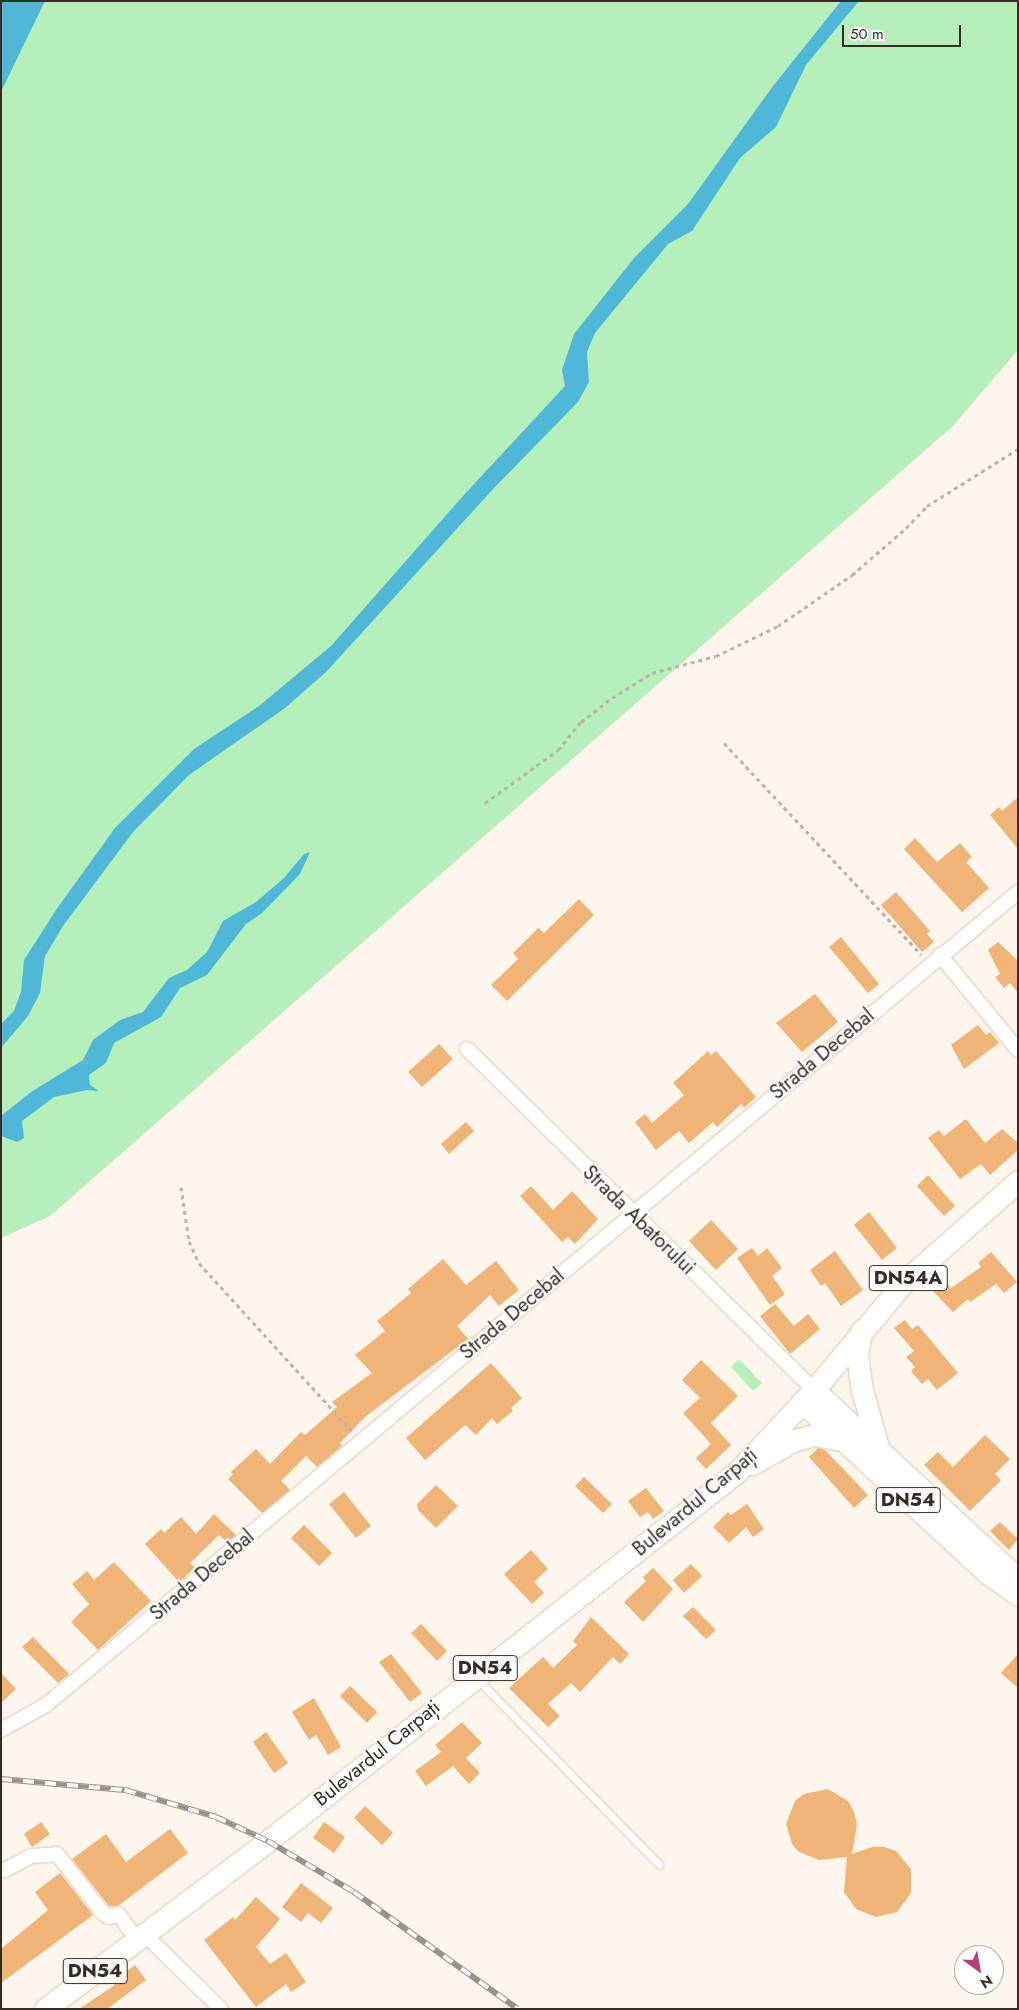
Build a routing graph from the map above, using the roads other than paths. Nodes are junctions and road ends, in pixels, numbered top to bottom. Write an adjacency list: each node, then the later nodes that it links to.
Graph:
1 (1018, 892): 2 (street, Strada Decebal)
2 (935, 960): 4 (street); 6 (street, Strada Decebal)
3 (467, 1049): 6 (street, Strada Abatorului)
4 (1018, 1050)
5 (1018, 1181): 7 (main road, DN54A)
6 (632, 1214): 8 (street, Strada Abatorului); 17 (street, Strada Decebal)
7 (861, 1331): 8 (main road, DN54A); 10 (main road)
8 (808, 1396): 9 (main road, DN54); 10 (main road, DN54); 11 (main road, Bulevardul Carpați / DN54)
9 (843, 1440): 10 (main road, DN54); 11 (main road)
10 (871, 1454): 12 (main road, DN54); 13 (main road, DN54)
11 (737, 1472): 16 (main road, Bulevardul Carpați / DN54)
12 (967, 1528): 13 (lane); 14 (main road, DN54)
13 (941, 1530): 15 (main road, DN54)
14 (1016, 1574)
15 (1018, 1595)
16 (474, 1676): 18 (lane); 20 (main road, Bulevardul Carpați / DN54)
17 (1, 1730)
18 (660, 1864)
19 (5, 1870): 20 (street)
20 (141, 1936): 21 (main road, Bulevardul Carpați / DN54); 22 (street)
21 (45, 2009)
22 (221, 2009)

